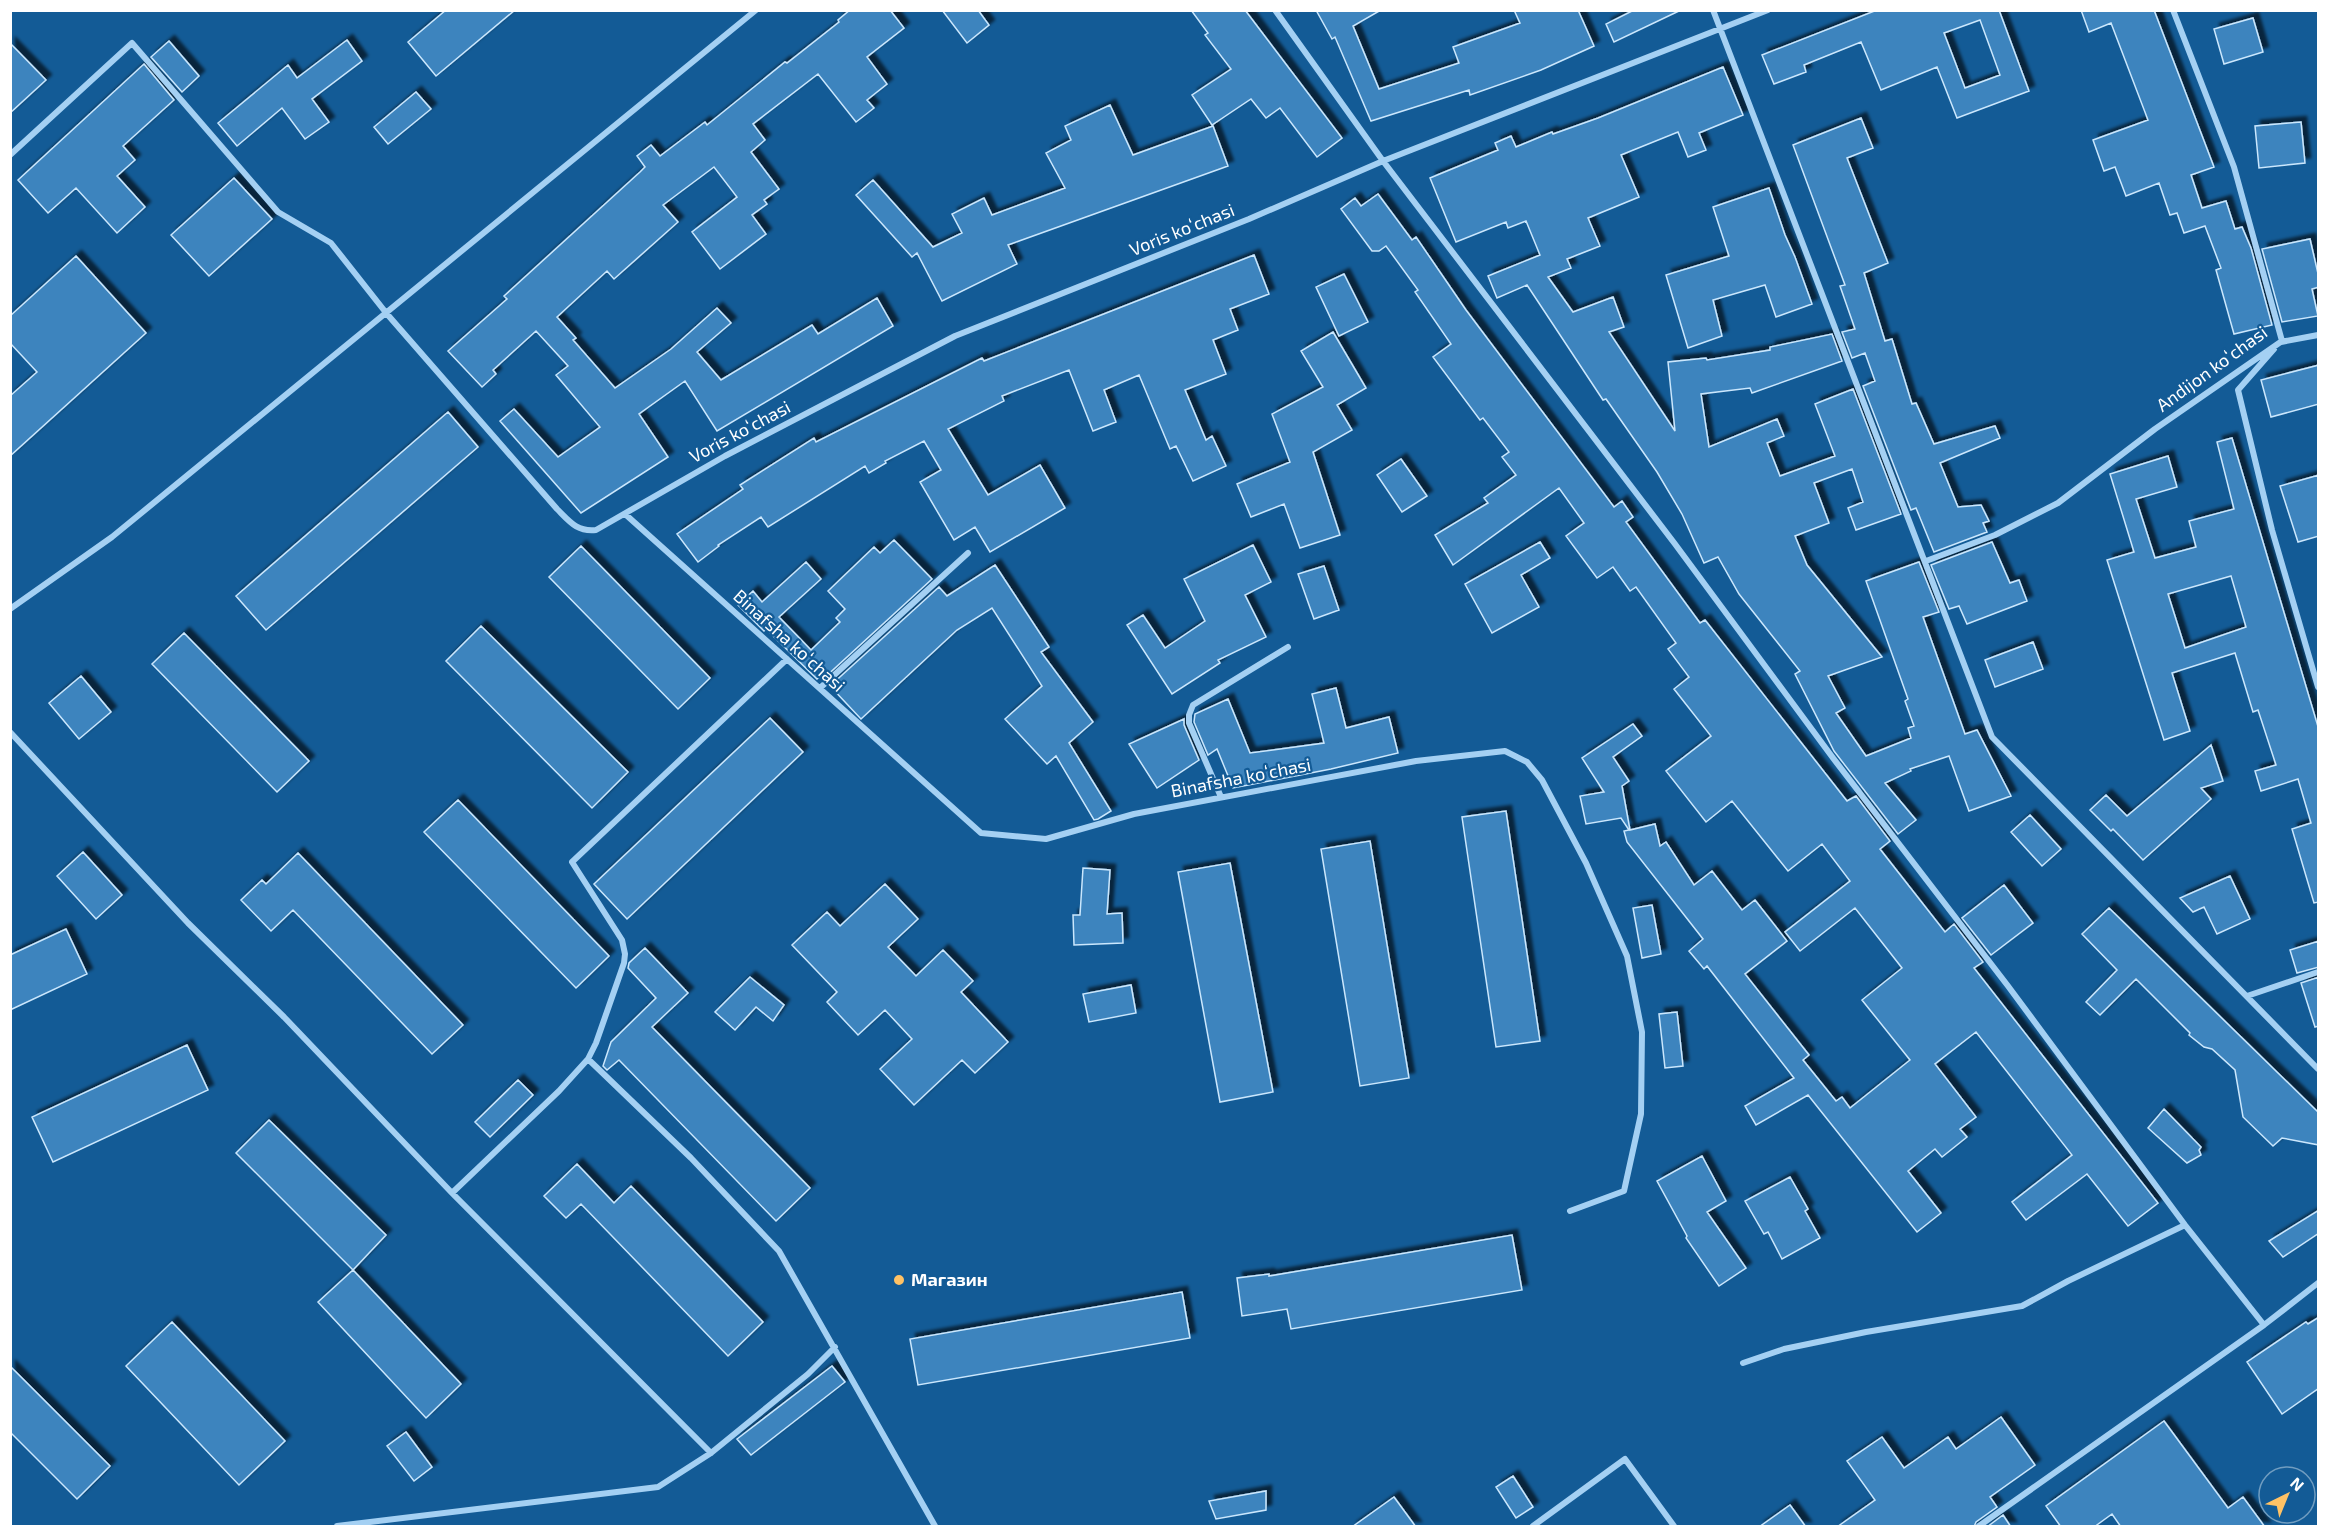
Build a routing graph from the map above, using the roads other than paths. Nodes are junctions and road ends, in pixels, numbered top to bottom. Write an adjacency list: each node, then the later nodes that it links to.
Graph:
1 (756, 10): 9 (street)
2 (1275, 10): 8 (street)
3 (1713, 10): 6 (street)
4 (1768, 10): 6 (street, Voris koʻchasi)
5 (2173, 10): 11 (street, Andijon koʻchasi)
6 (1721, 28): 8 (street, Voris koʻchasi); 14 (street)
7 (10, 155): 9 (street, Voris koʻchasi)
8 (1383, 161): 12 (street, Voris koʻchasi); 28 (street)
9 (387, 314): 12 (street, Voris koʻchasi); 15 (street)
10 (2319, 335): 11 (street)
11 (2282, 341): 14 (street, Andijon koʻchasi); 18 (street)
12 (625, 514): 17 (street, Binafsha koʻchasi)
13 (968, 553): 19 (street)
14 (1926, 561): 23 (street)
15 (10, 609)
16 (1288, 647): 21 (street)
17 (787, 659): 19 (street, Binafsha koʻchasi); 24 (street)
18 (2319, 687)
19 (820, 688): 21 (street, Binafsha koʻchasi)
20 (10, 732): 26 (street)
21 (1221, 797): 27 (street, Binafsha koʻchasi)
22 (2319, 972): 23 (street)
23 (2247, 996): 25 (street)
24 (588, 1059): 26 (street); 31 (street)
25 (2319, 1069)
26 (452, 1193): 33 (street)
27 (1570, 1211)
28 (2185, 1225): 30 (street); 32 (street)
29 (2319, 1283): 30 (street)
30 (2264, 1325): 38 (street)
31 (835, 1347): 33 (street); 35 (street)
32 (1743, 1363)
33 (711, 1453): 34 (street)
34 (338, 1527)
35 (935, 1527)
36 (1533, 1527): 37 (street)
37 (1674, 1527)
38 (1979, 1527)

